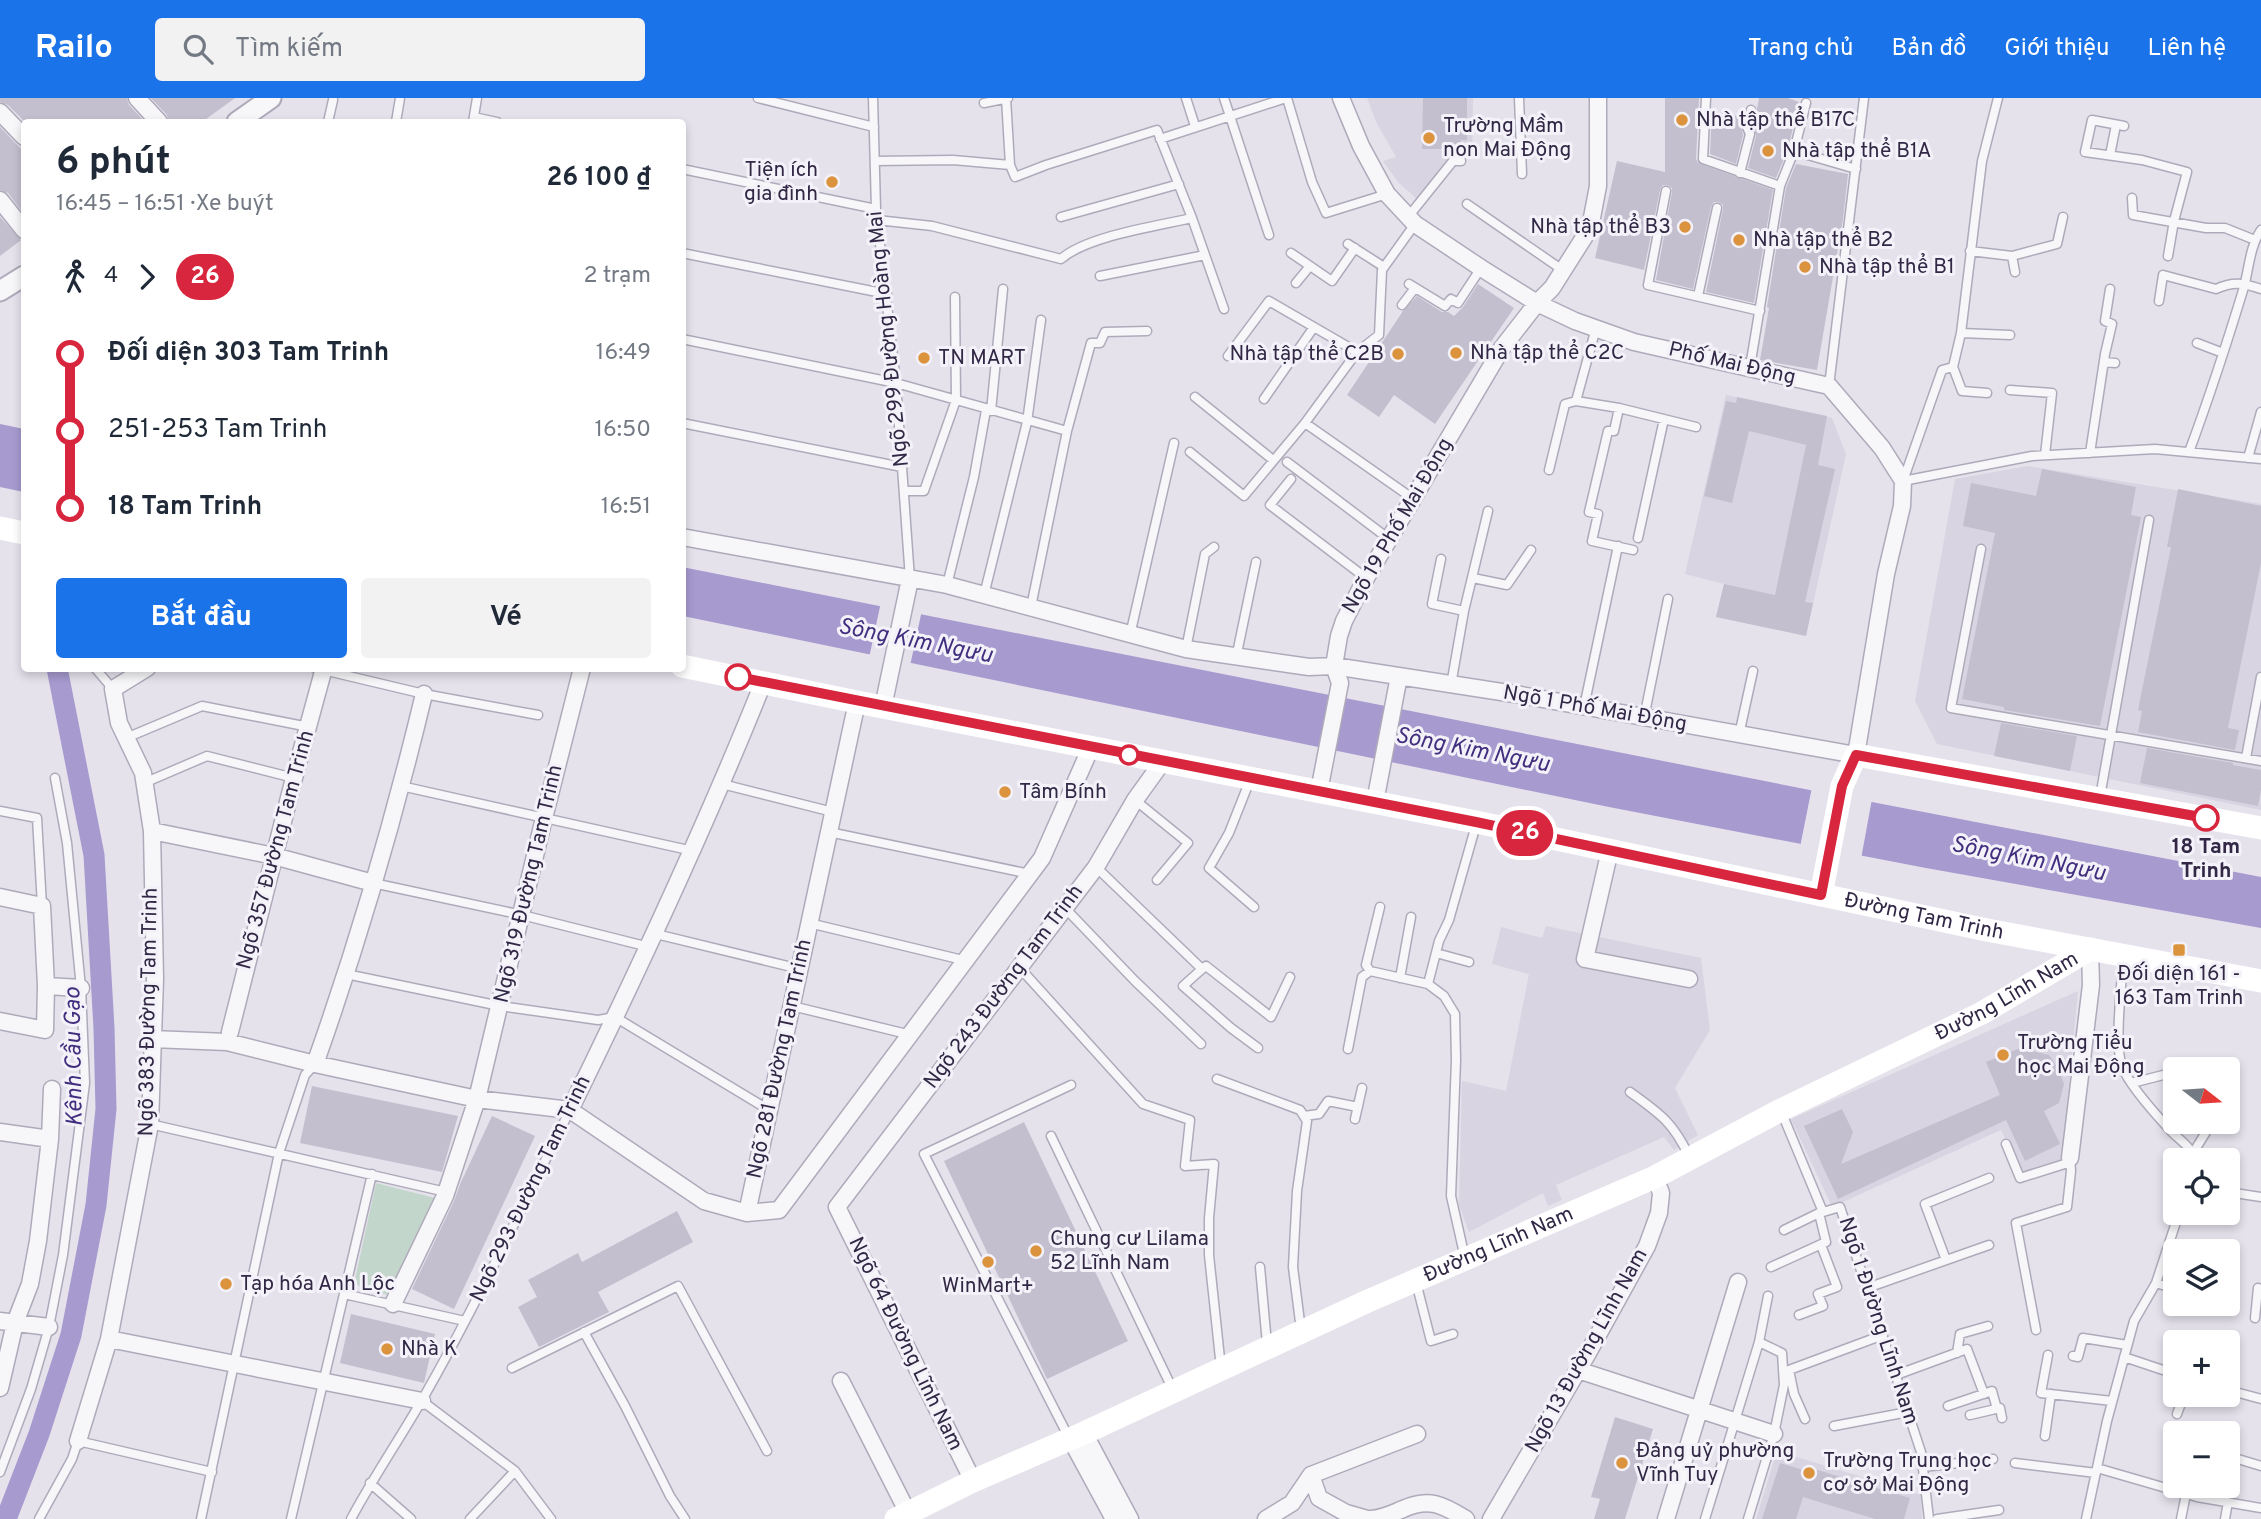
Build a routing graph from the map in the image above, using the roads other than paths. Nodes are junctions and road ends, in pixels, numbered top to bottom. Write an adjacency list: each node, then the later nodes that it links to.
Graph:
1 (137, 98): 23 (street)
2 (271, 98): 24 (street)
3 (400, 98): 26 (lane)
4 (477, 98): 27 (lane)
5 (758, 98): 29 (lane)
6 (873, 98): 29 (lane, Ngõ 299 Đường Hoàng Mai)
7 (1007, 98): 18 (lane); 36 (lane)
8 (1186, 98): 28 (lane)
9 (1224, 98): 22 (lane)
10 (1341, 98): 44 (street, Phố Mai Động)
11 (1519, 98): 40 (lane)
12 (1598, 98): 69 (street, Ngõ 19 Phố Mai Động)
13 (1706, 98): 39 (lane)
14 (1864, 98): 37 (lane)
15 (1998, 98): 60 (lane)
16 (1282, 99): 22 (lane); 44 (lane)
17 (333, 100): 25 (lane)
18 (984, 103)
19 (1806, 103): 32 (lane)
20 (1751, 110): 39 (lane)
21 (0, 112): 31 (street)
22 (1230, 115): 28 (lane); 58 (lane)
23 (156, 119)
24 (241, 119)
25 (329, 119)
26 (396, 119)
27 (473, 119)
28 (1195, 126): 30 (lane)
29 (874, 127): 34 (lane, Ngõ 299 Đường Hoàng Mai)
30 (1159, 134): 36 (lane); 41 (lane)
31 (21, 135)
32 (1794, 151): 37 (lane); 42 (lane)
33 (2110, 155): 33 (lane); 55 (lane)
34 (874, 161): 36 (lane); 49 (lane, Ngõ 299 Đường Hoàng Mai)
35 (1461, 161): 54 (lane)
36 (1010, 165)
37 (1856, 169): 103 (lane)
38 (686, 170): 49 (lane)
39 (1740, 173): 42 (lane)
40 (1522, 174)
41 (1179, 184): 50 (lane); 52 (lane)
42 (1780, 186): 86 (lane)
43 (1666, 191): 80 (lane)
44 (1387, 194): 54 (street, Phố Mai Động)
45 (2132, 198): 55 (lane)
46 (0, 200): 56 (street)
47 (1467, 204): 69 (lane)
48 (1717, 208): 80 (lane)
49 (876, 209): 53 (lane, Ngõ 299 Đường Hoàng Mai)
50 (1061, 217)
51 (2063, 217): 65 (lane)
52 (1192, 218): 53 (lane); 63 (lane)
53 (877, 220): 79 (lane, Ngõ 299 Đường Hoàng Mai)
54 (1411, 221): 67 (lane); 68 (street, Phố Mai Động)
55 (2174, 221): 59 (lane); 64 (lane)
56 (21, 226)
57 (2261, 230): 59 (lane)
58 (1269, 235)
59 (2255, 240): 74 (lane)
60 (1970, 251): 65 (lane); 91 (lane)
61 (1291, 253): 66 (lane)
62 (686, 254): 79 (lane)
63 (1205, 255): 71 (lane); 85 (lane)
64 (2168, 256)
65 (2012, 257): 70 (lane)
66 (1310, 266): 67 (lane); 73 (lane)
67 (1384, 267): 95 (lane)
68 (1481, 268): 83 (street, Phố Mai Động); 84 (lane)
69 (1564, 271): 83 (street, Ngõ 19 Phố Mai Động)
70 (2015, 272)
71 (1100, 276)
72 (21, 278): 78 (street)
73 (1296, 283)
74 (2245, 284): 77 (lane); 82 (lane); 96 (lane)
75 (1003, 289): 111 (lane)
76 (2110, 289): 98 (lane)
77 (2261, 289)
78 (0, 291)
79 (887, 294): 102 (lane, Ngõ 299 Đường Hoàng Mai)
80 (1698, 296): 86 (lane)
81 (955, 297): 108 (lane)
82 (2159, 301)
83 (1536, 303): 89 (street, Phố Mai Động); 133 (street, Ngõ 19 Phố Mai Động)
84 (1402, 305)
85 (1224, 310)
86 (1759, 311): 100 (lane)
87 (1041, 320): 114 (lane)
88 (1314, 327): 95 (lane); 97 (lane); 107 (lane)
89 (1596, 328): 100 (street, Phố Mai Động); 109 (lane)
90 (1147, 331): 118 (lane)
91 (1961, 333): 92 (lane); 101 (lane)
92 (2010, 335)
93 (686, 340): 102 (lane)
94 (2197, 343): 96 (lane)
95 (1357, 352): 115 (lane)
96 (2223, 353): 121 (lane)
97 (1228, 356)
98 (2104, 362): 99 (lane); 122 (lane)
99 (2115, 363)
100 (1750, 367): 103 (street, Phố Mai Động)
101 (1953, 368): 105 (lane); 131 (lane)
102 (896, 383): 108 (lane); 128 (lane, Ngõ 299 Đường Hoàng Mai)
103 (1829, 386): 131 (street)
104 (2010, 390): 123 (lane)
105 (1987, 393)
106 (1195, 397): 126 (lane)
107 (1264, 398)
108 (956, 400): 111 (lane); 132 (lane)
109 (1576, 401): 110 (lane); 129 (lane)
110 (1619, 408): 113 (lane); 141 (lane)
111 (988, 410): 114 (lane); 151 (lane)
112 (2261, 412): 124 (lane)
113 (1664, 419): 117 (lane); 139 (lane)
114 (1027, 422): 118 (lane); 152 (lane)
115 (1305, 423): 126 (lane); 133 (lane)
116 (686, 424): 128 (lane)
117 (1696, 427)
118 (1067, 431): 154 (lane)
119 (1174, 443): 156 (lane)
120 (1190, 452): 126 (lane)
121 (2189, 452): 122 (lane); 124 (lane)
122 (2090, 453): 123 (lane)
123 (2045, 455): 131 (lane)
124 (2248, 458): 125 (lane)
125 (2261, 459)
126 (1273, 460)
127 (1287, 462): 140 (lane)
128 (902, 467): 132 (lane, Ngõ 299 Đường Hoàng Mai)
129 (1549, 470)
130 (1291, 479): 148 (lane)
131 (1903, 481): 183 (street)
132 (905, 491): 150 (lane, Ngõ 299 Đường Hoàng Mai)
133 (1412, 498): 140 (street, Ngõ 19 Phố Mai Động)
134 (1488, 511): 149 (lane)
135 (2149, 520): 180 (lane)
136 (0, 528): 137 (main road)
137 (21, 532)
138 (686, 538): 150 (street)
139 (1638, 538)
140 (1389, 539): 148 (street, Ngõ 19 Phố Mai Động)
141 (1618, 546): 145 (lane); 175 (lane)
142 (1214, 547): 157 (lane)
143 (1981, 549): 180 (lane)
144 (1531, 550): 149 (lane)
145 (1633, 550)
146 (1441, 559): 155 (lane)
147 (1256, 562): 158 (lane)
148 (1366, 578): 159 (street, Ngõ 19 Phố Mai Động)
149 (1473, 578): 155 (lane)
150 (910, 579): 151 (street); 174 (street)
151 (947, 586): 152 (street)
152 (984, 595): 154 (street)
153 (1668, 598): 177 (lane)
154 (1031, 607): 156 (street)
155 (1464, 611): 170 (lane)
156 (1130, 635): 157 (street)
157 (1185, 649): 158 (street)
158 (1236, 658): 159 (street)
159 (1334, 666): 167 (street, Ngõ 1 Phố Mai Động); 193 (street)
160 (686, 667): 169 (main road, Đường Tam Trinh)
161 (1753, 671): 179 (lane)
162 (98, 672): 171 (lane)
163 (141, 672): 171 (street)
164 (320, 672): 178 (street, Ngõ 357 Đường Tam Trinh)
165 (333, 672): 172 (lane)
166 (581, 672): 199 (street, Ngõ 319 Đường Tam Trinh)
167 (1399, 676): 170 (street, Ngõ 1 Phố Mai Động); 194 (street)
168 (2261, 677): 184 (lane)
169 (763, 682): 173 (main road, Đường Tam Trinh); 191 (street, Ngõ 293 Đường Tam Trinh)
170 (1451, 685): 175 (street, Ngõ 1 Phố Mai Động)
171 (113, 689): 181 (street, Ngõ 383 Đường Tam Trinh)
172 (424, 694): 176 (lane); 192 (street)
173 (857, 702): 174 (main road, Đường Tam Trinh); 198 (street, Ngõ 281 Đường Tam Trinh)
174 (883, 707): 182 (main road, Đường Tam Trinh)
175 (1584, 707): 177 (street, Ngõ 1 Phố Mai Động)
176 (538, 715)
177 (1644, 718): 179 (street, Ngõ 1 Phố Mai Động)
178 (309, 727): 181 (lane); 189 (street, Ngõ 357 Đường Tam Trinh)
179 (1739, 735): 183 (street, Ngõ 1 Phố Mai Động)
180 (2111, 735): 184 (lane); 195 (lane)
181 (126, 738): 190 (street, Ngõ 383 Đường Tam Trinh)
182 (1091, 747): 185 (main road, Đường Tam Trinh); 208 (street)
183 (1856, 755): 195 (main road); 211 (main road)
184 (2246, 758): 186 (lane)
185 (1163, 761): 187 (main road, Đường Tam Trinh); 196 (street, Ngõ 243 Đường Tam Trinh)
186 (2261, 761)
187 (1251, 777): 193 (main road, Đường Tam Trinh); 214 (lane)
188 (55, 778): 237 (lane)
189 (294, 778): 190 (lane); 206 (street, Ngõ 357 Đường Tam Trinh)
190 (144, 783): 202 (street, Ngõ 383 Đường Tam Trinh)
191 (722, 785): 198 (lane); 205 (street, Ngõ 293 Đường Tam Trinh)
192 (401, 786): 199 (lane); 210 (street)
193 (1319, 791): 194 (main road, Đường Tam Trinh)
194 (1377, 791): 200 (main road, Đường Tam Trinh)
195 (2100, 798): 201 (main road)
196 (1135, 800): 207 (street, Ngõ 243 Đường Tam Trinh); 209 (lane)
197 (0, 811): 213 (lane)
198 (833, 812): 203 (street, Ngõ 281 Đường Tam Trinh)
199 (544, 818): 205 (lane); 217 (street, Ngõ 319 Đường Tam Trinh)
200 (1476, 822): 204 (main road, Đường Tam Trinh); 222 (lane)
201 (2261, 828)
202 (152, 831): 206 (street); 244 (street, Ngõ 383 Đường Tam Trinh)
203 (829, 832): 208 (lane); 219 (street, Ngõ 281 Đường Tam Trinh)
204 (1610, 850): 211 (main road, Đường Tam Trinh); 233 (street)
205 (692, 851): 220 (street, Ngõ 293 Đường Tam Trinh)
206 (274, 856): 210 (street); 242 (street, Ngõ 357 Đường Tam Trinh)
207 (1096, 867): 216 (street, Ngõ 243 Đường Tam Trinh); 228 (lane)
208 (1030, 874): 224 (street)
209 (1157, 880)
210 (373, 883): 217 (lane); 230 (street)
211 (1821, 895): 221 (main road, Đường Tam Trinh)
212 (0, 897): 213 (street)
213 (42, 905): 236 (street)
214 (1254, 907)
215 (1380, 907): 229 (lane)
216 (1064, 908): 226 (street, Ngõ 243 Đường Tam Trinh); 245 (lane)
217 (522, 915): 220 (lane); 238 (street, Ngõ 319 Đường Tam Trinh)
218 (1411, 917): 232 (lane)
219 (809, 923): 224 (lane); 227 (street, Ngõ 281 Đường Tam Trinh)
220 (652, 941): 227 (lane); 240 (street, Ngõ 293 Đường Tam Trinh)
221 (2090, 949): 223 (main road, Đường Tam Trinh); 260 (main road, Đường Lĩnh Nam); 271 (street)
222 (1436, 953): 225 (lane); 235 (lane)
223 (2123, 955): 234 (main road, Đường Tam Trinh); 251 (lane)
224 (967, 961): 243 (street)
225 (1469, 962)
226 (1018, 967): 278 (street, Ngõ 243 Đường Tam Trinh); 319 (lane)
227 (800, 969): 239 (street, Ngõ 281 Đường Tam Trinh)
228 (1202, 970): 231 (lane); 246 (lane)
229 (1370, 971): 232 (lane); 247 (lane)
230 (346, 974): 238 (lane); 248 (street)
231 (1290, 977)
232 (1400, 978): 235 (lane)
233 (1689, 979)
234 (2261, 981)
235 (1428, 984): 285 (lane)
236 (46, 986): 237 (street); 241 (street)
237 (81, 988): 303 (lane)
238 (500, 1006): 240 (lane); 256 (street, Ngõ 319 Đường Tam Trinh)
239 (792, 1006): 243 (lane); 259 (street, Ngõ 281 Đường Tam Trinh)
240 (615, 1017): 258 (street, Ngõ 293 Đường Tam Trinh); 259 (lane)
241 (0, 1021)
242 (230, 1032)
243 (911, 1035): 280 (street)
244 (152, 1040): 248 (street); 263 (street, Ngõ 383 Đường Tam Trinh)
245 (1200, 1044)
246 (1258, 1048)
247 (1348, 1049)
248 (315, 1064): 256 (street); 269 (lane)
249 (2163, 1075): 251 (lane)
250 (1217, 1079): 261 (lane)
251 (2132, 1083): 268 (lane)
252 (1071, 1085): 346 (lane)
253 (1362, 1088): 257 (lane)
254 (52, 1089): 266 (street)
255 (1630, 1092): 270 (lane)
256 (477, 1100): 258 (street); 275 (street, Ngõ 319 Đường Tam Trinh)
257 (1358, 1107): 261 (lane); 262 (lane)
258 (570, 1110): 280 (street); 300 (lane, Ngõ 293 Đường Tam Trinh)
259 (769, 1110): 280 (street, Ngõ 281 Đường Tam Trinh)
260 (1781, 1111): 270 (main road, Đường Lĩnh Nam); 279 (lane, Ngõ 1 Đường Lĩnh Nam)
261 (1304, 1116): 306 (lane)
262 (1355, 1119)
263 (150, 1124): 269 (lane); 309 (street, Ngõ 383 Đường Tam Trinh)
264 (0, 1132): 266 (street)
265 (1051, 1136): 326 (lane)
266 (50, 1139): 301 (street)
267 (2007, 1144): 271 (lane)
268 (2185, 1148)
269 (279, 1153): 272 (lane); 317 (lane)
270 (1689, 1157): 273 (main road, Đường Lĩnh Nam)
271 (2071, 1160): 304 (lane)
272 (372, 1174): 275 (lane); 295 (lane)
273 (1655, 1177): 285 (main road, Đường Lĩnh Nam); 320 (street, Ngõ 13 Đường Lĩnh Nam)
274 (1989, 1178): 286 (lane)
275 (446, 1192): 297 (street, Ngõ 319 Đường Tam Trinh)
276 (2240, 1194): 277 (lane)
277 (2261, 1197)
278 (837, 1207): 360 (street, Ngõ 64 Đường Lĩnh Nam)
279 (1821, 1212): 282 (lane); 283 (lane); 293 (lane, Ngõ 1 Đường Lĩnh Nam)
280 (747, 1213)
281 (2175, 1225): 291 (lane)
282 (1784, 1230)
283 (1821, 1245): 288 (lane); 298 (lane)
284 (1989, 1245): 286 (lane)
285 (1466, 1259): 289 (main road, Đường Lĩnh Nam)
286 (1947, 1260): 293 (lane)
287 (1260, 1267): 312 (lane)
288 (1771, 1267)
289 (1415, 1282): 306 (main road, Đường Lĩnh Nam); 307 (lane)
290 (1738, 1282): 335 (street)
291 (2156, 1283): 292 (lane); 311 (lane)
292 (2163, 1285)
293 (1867, 1288): 308 (lane, Ngõ 1 Đường Lĩnh Nam)
294 (2261, 1289): 299 (lane)
295 (344, 1294): 297 (lane); 324 (lane)
296 (1768, 1296): 310 (lane)
297 (393, 1304): 300 (lane)
298 (1799, 1315)
299 (2255, 1318)
300 (465, 1321): 331 (lane, Ngõ 293 Đường Tam Trinh)
301 (7, 1322): 303 (street); 325 (street)
302 (1988, 1326): 313 (lane)
303 (49, 1327): 357 (lane)
304 (2036, 1330)
305 (584, 1332): 318 (lane); 349 (lane); 376 (lane)
306 (1301, 1332): 312 (main road, Đường Lĩnh Nam)
307 (1453, 1334)
308 (1882, 1335): 322 (lane, Ngõ 1 Đường Lĩnh Nam); 341 (lane)
309 (109, 1339): 317 (street); 348 (street, Ngõ 383 Đường Tam Trinh)
310 (1759, 1342): 342 (lane); 345 (lane)
311 (2127, 1345): 315 (lane); 316 (lane)
312 (1267, 1348): 319 (main road, Đường Lĩnh Nam)
313 (1957, 1353): 322 (lane); 328 (lane)
314 (2048, 1355): 329 (lane)
315 (2073, 1356)
316 (2124, 1357): 321 (lane); 332 (lane)
317 (234, 1362): 324 (street); 358 (lane)
318 (512, 1368)
319 (1221, 1368): 326 (main road, Đường Lĩnh Nam)
320 (1578, 1370): 335 (street); 382 (street, Ngõ 13 Đường Lĩnh Nam)
321 (2163, 1370)
322 (1896, 1375): 337 (lane, Ngõ 1 Đường Lĩnh Nam)
323 (841, 1381): 368 (street)
324 (324, 1383): 331 (street); 371 (lane)
325 (0, 1388)
326 (1173, 1391): 346 (main road, Đường Lĩnh Nam)
327 (2240, 1393): 330 (lane)
328 (1984, 1394): 333 (lane); 336 (lane)
329 (2051, 1394): 332 (lane); 347 (lane)
330 (2261, 1399)
331 (422, 1401): 355 (lane); 361 (lane, Ngõ 293 Đường Tam Trinh)
332 (2112, 1401): 356 (lane)
333 (1948, 1406)
334 (2180, 1407): 338 (lane)
335 (1699, 1409): 342 (street); 383 (street)
336 (1997, 1409): 339 (lane); 340 (lane)
337 (1908, 1412): 343 (lane); 354 (lane, Ngõ 1 Đường Lĩnh Nam)
338 (2177, 1414)
339 (1970, 1415)
340 (2003, 1418)
341 (1805, 1419)
342 (1733, 1421): 345 (street); 384 (lane)
343 (1834, 1426)
344 (1417, 1434): 359 (street)
345 (1774, 1434): 385 (lane)
346 (1077, 1436): 360 (main road, Đường Lĩnh Nam); 377 (street); 378 (street)
347 (2045, 1436)
348 (78, 1441): 358 (lane); 369 (lane, Ngõ 383 Đường Tam Trinh)
349 (767, 1451)
350 (1993, 1459): 354 (lane)
351 (2240, 1459): 353 (lane)
352 (2015, 1463): 356 (lane)
353 (2261, 1465)
354 (1923, 1467): 386 (lane, Ngõ 1 Đường Lĩnh Nam)
355 (514, 1471): 374 (lane); 375 (lane)
356 (2096, 1471): 362 (lane); 388 (lane)
357 (0, 1472)
358 (212, 1472): 370 (lane)
359 (1311, 1475): 379 (street); 380 (street)
360 (973, 1481): 368 (main road, Đường Lĩnh Nam)
361 (370, 1483): 372 (lane, Ngõ 293 Đường Tam Trinh); 373 (lane)
362 (2163, 1488)
363 (2185, 1498): 389 (lane)
364 (2207, 1498): 365 (lane)
365 (2228, 1502): 366 (lane); 390 (lane)
366 (2261, 1508)
367 (1999, 1510): 387 (lane)
368 (902, 1516)
369 (39, 1519)
370 (201, 1519)
371 (291, 1519)
372 (351, 1519)
373 (411, 1519)
374 (470, 1519)
375 (551, 1519)
376 (685, 1519)
377 (1114, 1519)
378 (1130, 1519)
379 (1266, 1519)
380 (1369, 1519): 381 (street)
381 (1466, 1519)
382 (1491, 1519)
383 (1666, 1519)
384 (1705, 1519)
385 (1748, 1519)
386 (1928, 1519)
387 (1937, 1519)
388 (2086, 1519)
389 (2181, 1519)
390 (2225, 1519)

